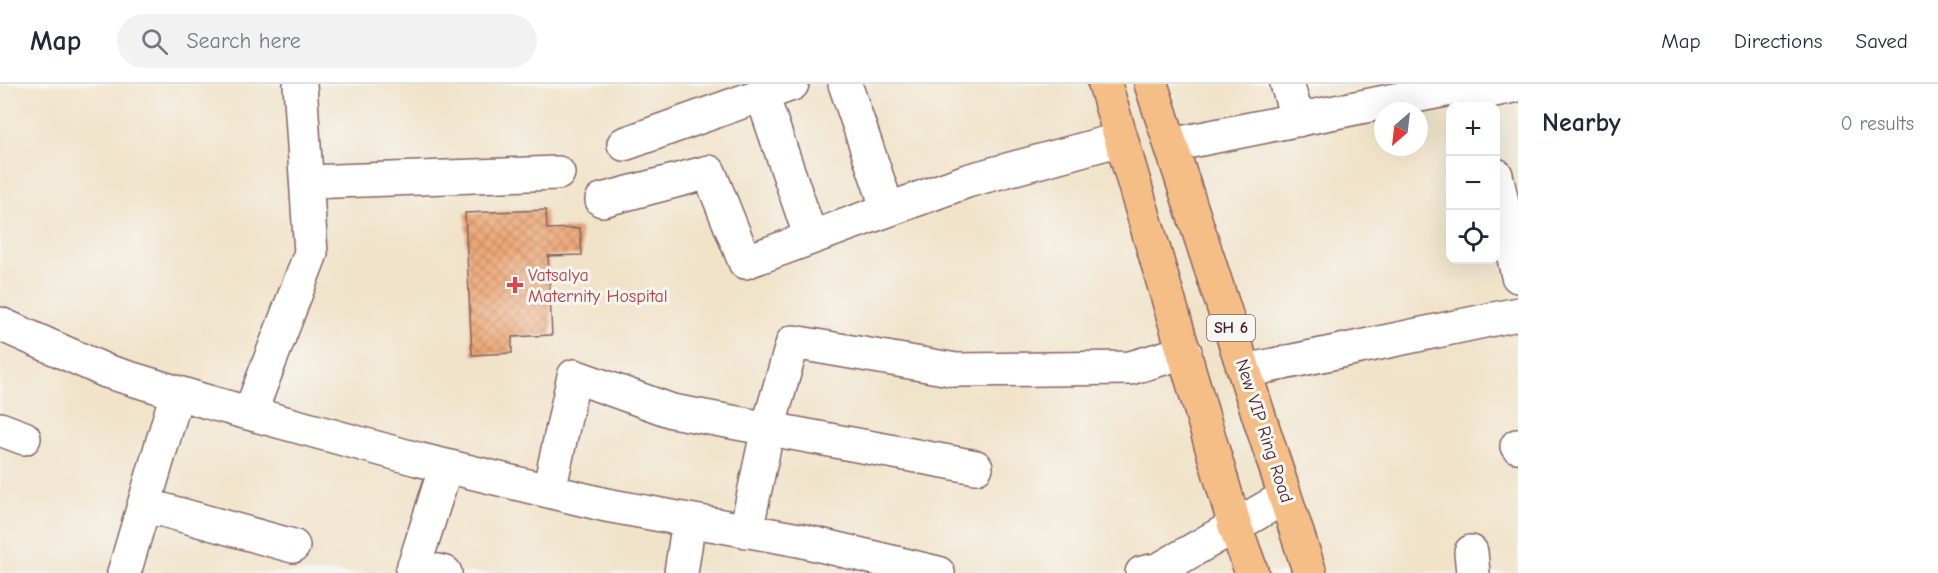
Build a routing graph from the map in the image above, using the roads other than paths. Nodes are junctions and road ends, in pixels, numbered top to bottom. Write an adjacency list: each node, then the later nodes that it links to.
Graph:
1 (300, 84): 17 (street)
2 (845, 84): 20 (street)
3 (1105, 84): 11 (main road, SH 6)
4 (1151, 84): 13 (main road, New VIP Ring Road / SH 6)
5 (1287, 84): 10 (street)
6 (1518, 85): 8 (street)
7 (777, 89): 12 (street); 21 (street)
8 (1477, 92): 9 (street)
9 (1369, 94): 10 (street)
10 (1298, 120): 13 (street)
11 (1120, 139): 20 (street); 25 (main road, SH 6)
12 (624, 144)
13 (1171, 145): 26 (main road, New VIP Ring Road / SH 6)
14 (1518, 169): 16 (street)
15 (558, 173): 17 (street)
16 (1500, 173)
17 (307, 182): 28 (street)
18 (1500, 193): 22 (street)
19 (602, 200): 21 (street)
20 (888, 210): 21 (street)
21 (811, 238)
22 (1518, 276)
23 (1518, 314): 26 (street)
24 (0, 324): 27 (street)
25 (1185, 352): 29 (street); 36 (main road, SH 6)
26 (1245, 371): 33 (main road, New VIP Ring Road / SH 6)
27 (177, 393): 28 (street); 34 (street)
28 (250, 413): 30 (street)
29 (768, 428): 31 (street); 32 (street); 37 (street)
30 (446, 466): 32 (street); 40 (street)
31 (976, 467)
32 (549, 491): 35 (street)
33 (1286, 497): 36 (street); 46 (main road, New VIP Ring Road / SH 6)
34 (144, 504): 38 (street); 41 (street)
35 (689, 520): 37 (street); 42 (street)
36 (1235, 526): 44 (street); 45 (main road, SH 6)
37 (746, 531): 39 (street)
38 (293, 546)
39 (855, 564): 43 (street)
40 (424, 570)
41 (124, 573)
42 (681, 573)
43 (938, 573)
44 (1142, 573)
45 (1252, 573)
46 (1310, 573)

